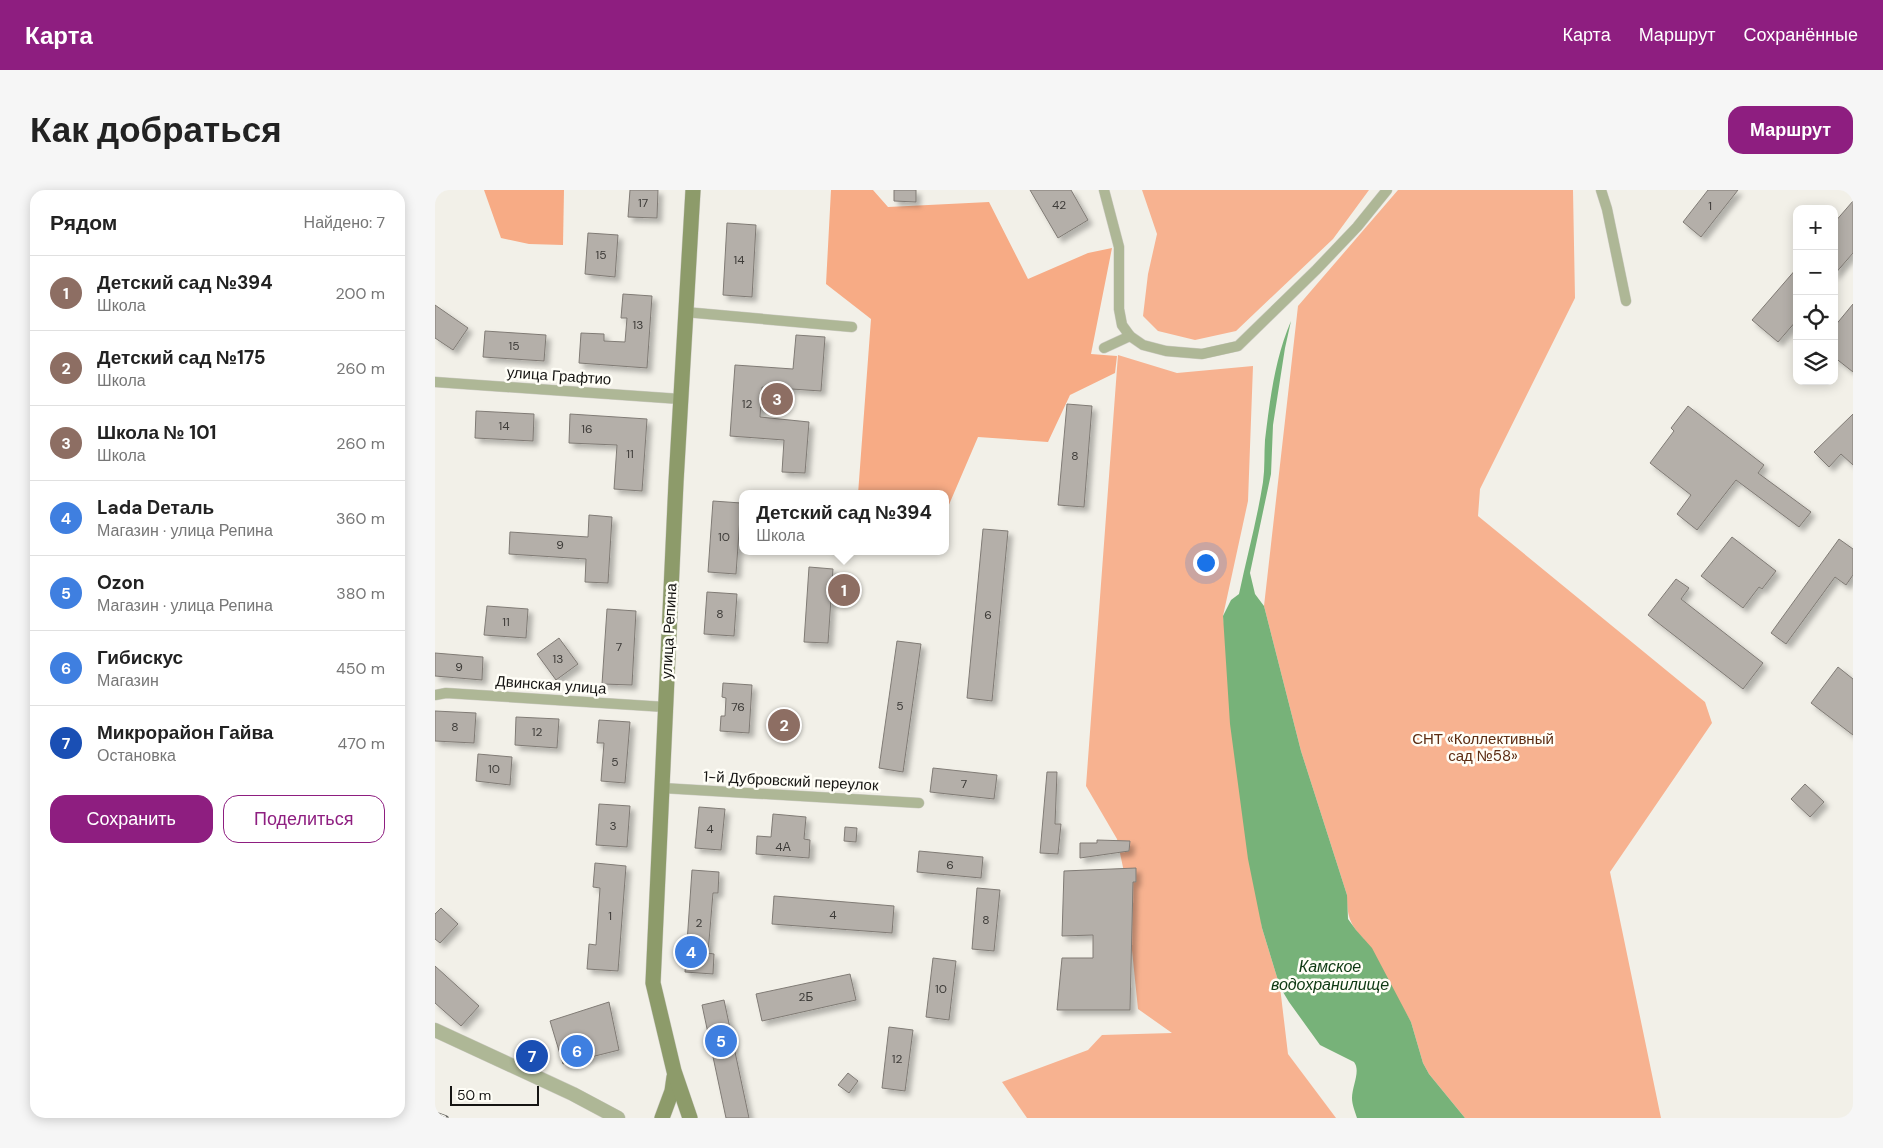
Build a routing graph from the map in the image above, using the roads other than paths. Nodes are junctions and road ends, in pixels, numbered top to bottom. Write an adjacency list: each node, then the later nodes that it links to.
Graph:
1 (693, 190): 6 (main road, улица Репина)
2 (1104, 190): 8 (street)
3 (1387, 190): 8 (street)
4 (1601, 190): 5 (street)
5 (1626, 301)
6 (685, 312): 7 (street); 11 (main road, улица Репина)
7 (852, 328)
8 (1130, 336): 9 (street)
9 (1104, 348)
10 (435, 382): 11 (street, улица Графтио)
11 (680, 399): 13 (main road, улица Репина)
12 (435, 695): 13 (street, Двинская улица)
13 (665, 707): 14 (main road, улица Репина)
14 (662, 788): 15 (street, 1-й Дубровский переулок); 17 (main road, улица Репина)
15 (919, 803)
16 (435, 1030): 19 (street)
17 (674, 1070): 18 (main road); 20 (main road, улица Репина)
18 (661, 1116)
19 (618, 1118)
20 (690, 1118)

